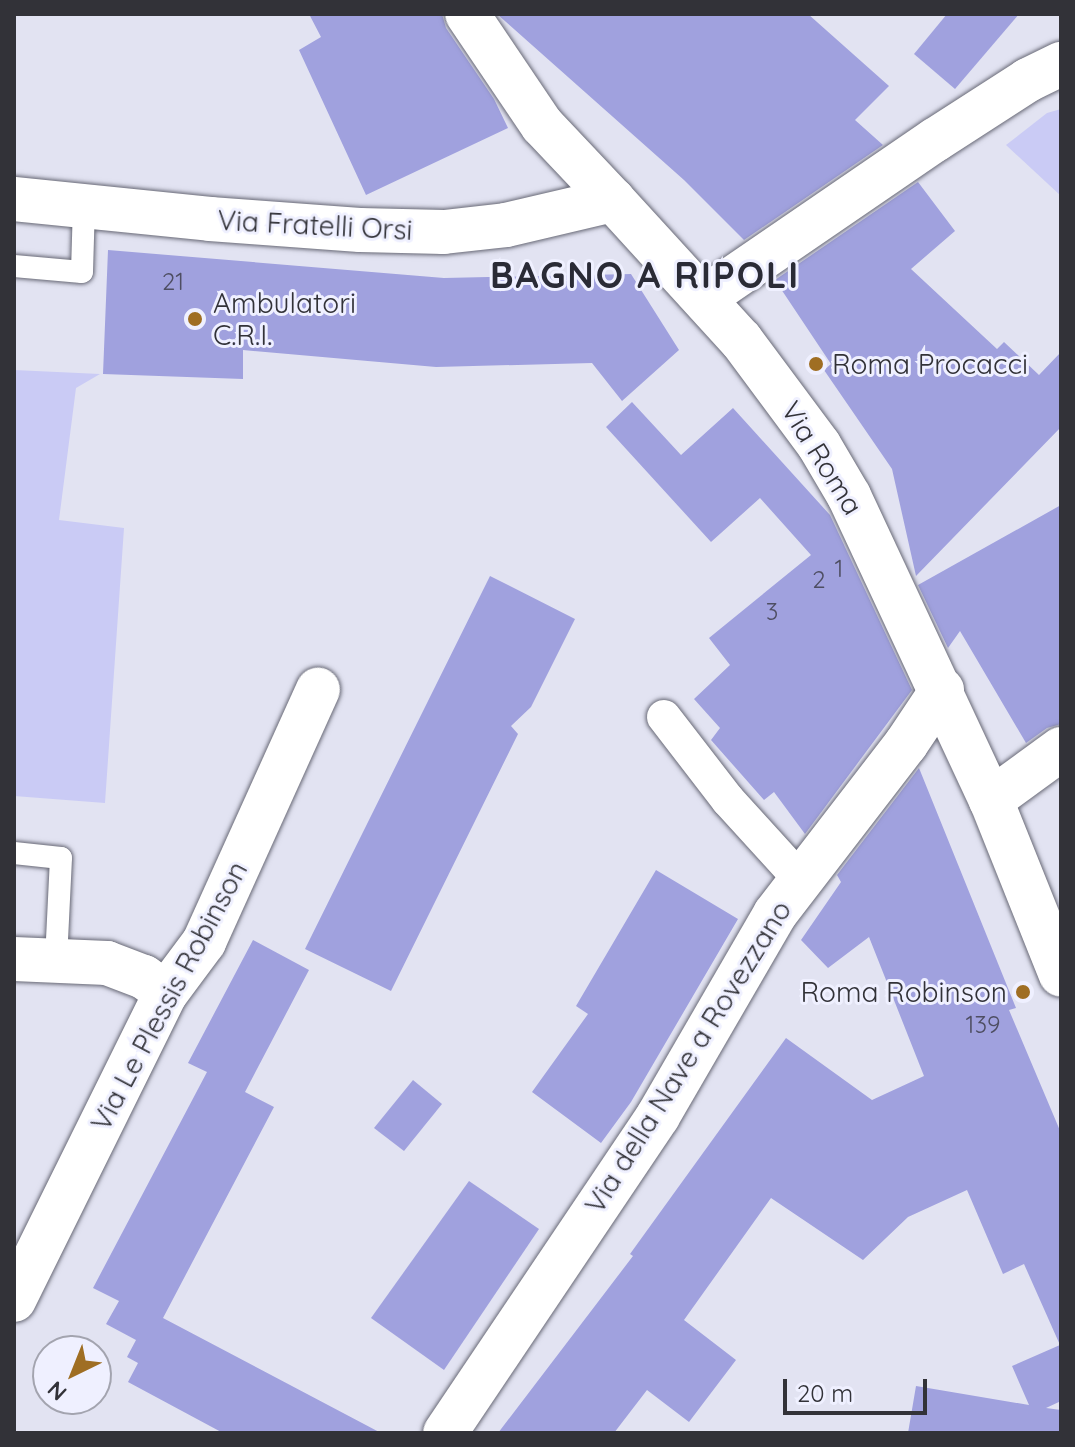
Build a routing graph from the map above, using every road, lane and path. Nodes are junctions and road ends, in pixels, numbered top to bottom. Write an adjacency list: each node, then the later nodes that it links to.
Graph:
1 (467, 14): 4 (street, Via Roma)
2 (1061, 64): 7 (street)
3 (14, 199): 5 (street, Via Fratelli Orsi)
4 (613, 200): 5 (street, Via Fratelli Orsi); 7 (street, Via Roma)
5 (84, 205): 6 (lane)
6 (14, 266)
7 (704, 298): 9 (street, Via Roma)
8 (318, 690): 17 (street, Via Le Plessis Robinson)
9 (942, 690): 12 (street, Via Roma); 14 (street, Via della Nave a Rovezzano)
10 (664, 717): 14 (street)
11 (1061, 749): 12 (street)
12 (991, 800): 16 (street, Via Roma)
13 (14, 853): 15 (lane)
14 (800, 879): 19 (street, Via della Nave a Rovezzano)
15 (35, 959): 17 (street)
16 (1061, 975)
17 (166, 993): 18 (street, Via Le Plessis Robinson)
18 (14, 1300)
19 (445, 1433)

